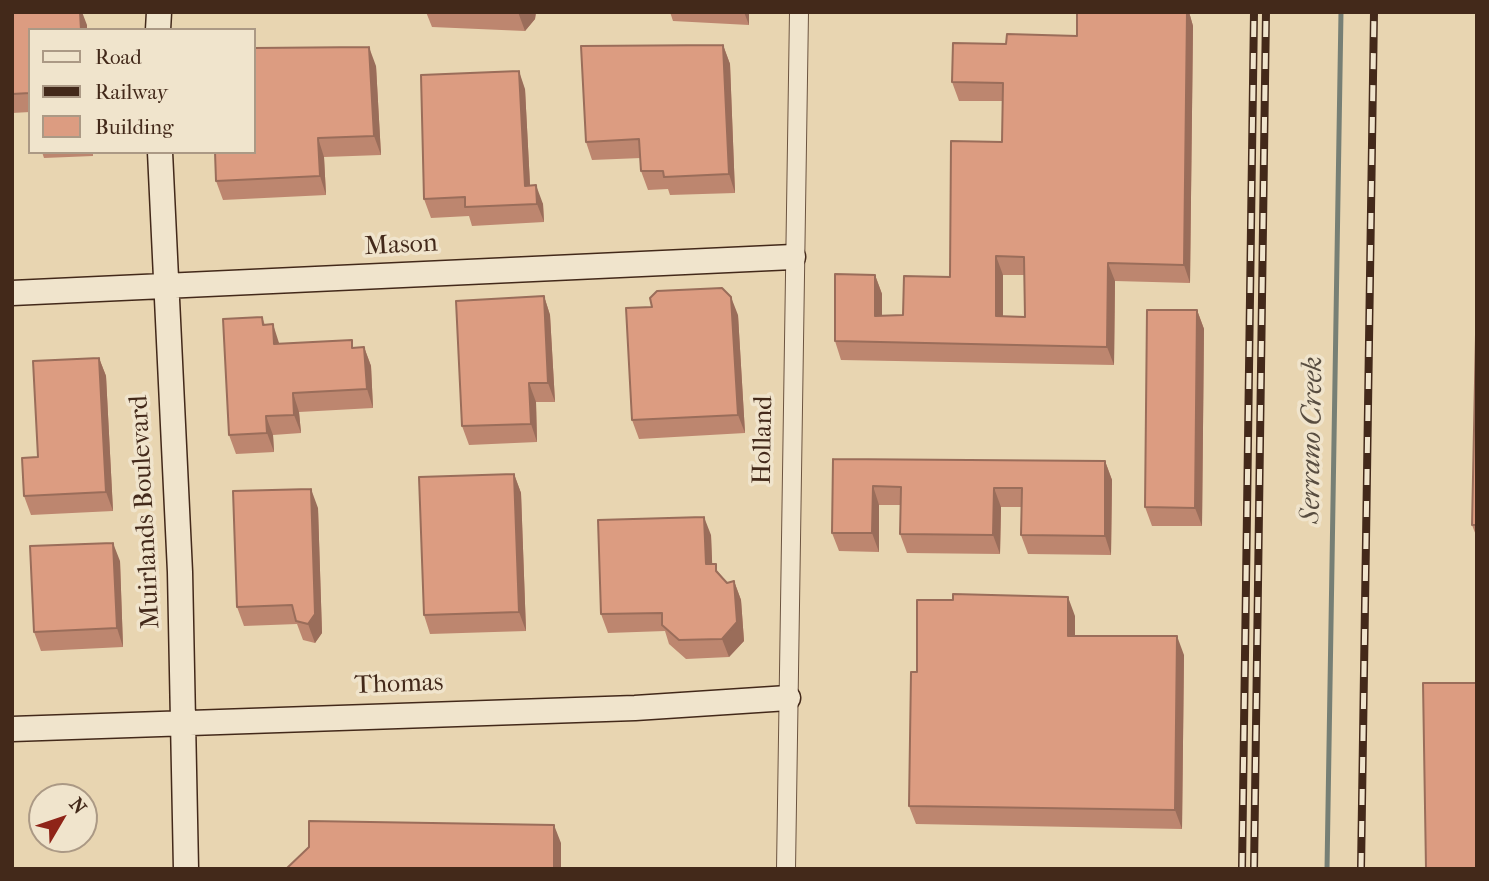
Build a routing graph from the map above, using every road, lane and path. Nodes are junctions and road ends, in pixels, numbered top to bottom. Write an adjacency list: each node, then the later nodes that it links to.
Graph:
1 (799, 12): 3 (street, Holland)
2 (160, 154): 4 (street, Muirlands Boulevard)
3 (793, 257): 4 (street, Mason); 6 (street, Holland)
4 (164, 288): 5 (street, Mason); 7 (street, Muirlands Boulevard)
5 (12, 293)
6 (788, 698): 7 (street, Thomas); 10 (street, Holland)
7 (183, 723): 8 (street, Thomas); 9 (street, Muirlands Boulevard)
8 (12, 729)
9 (186, 869)
10 (786, 869)

